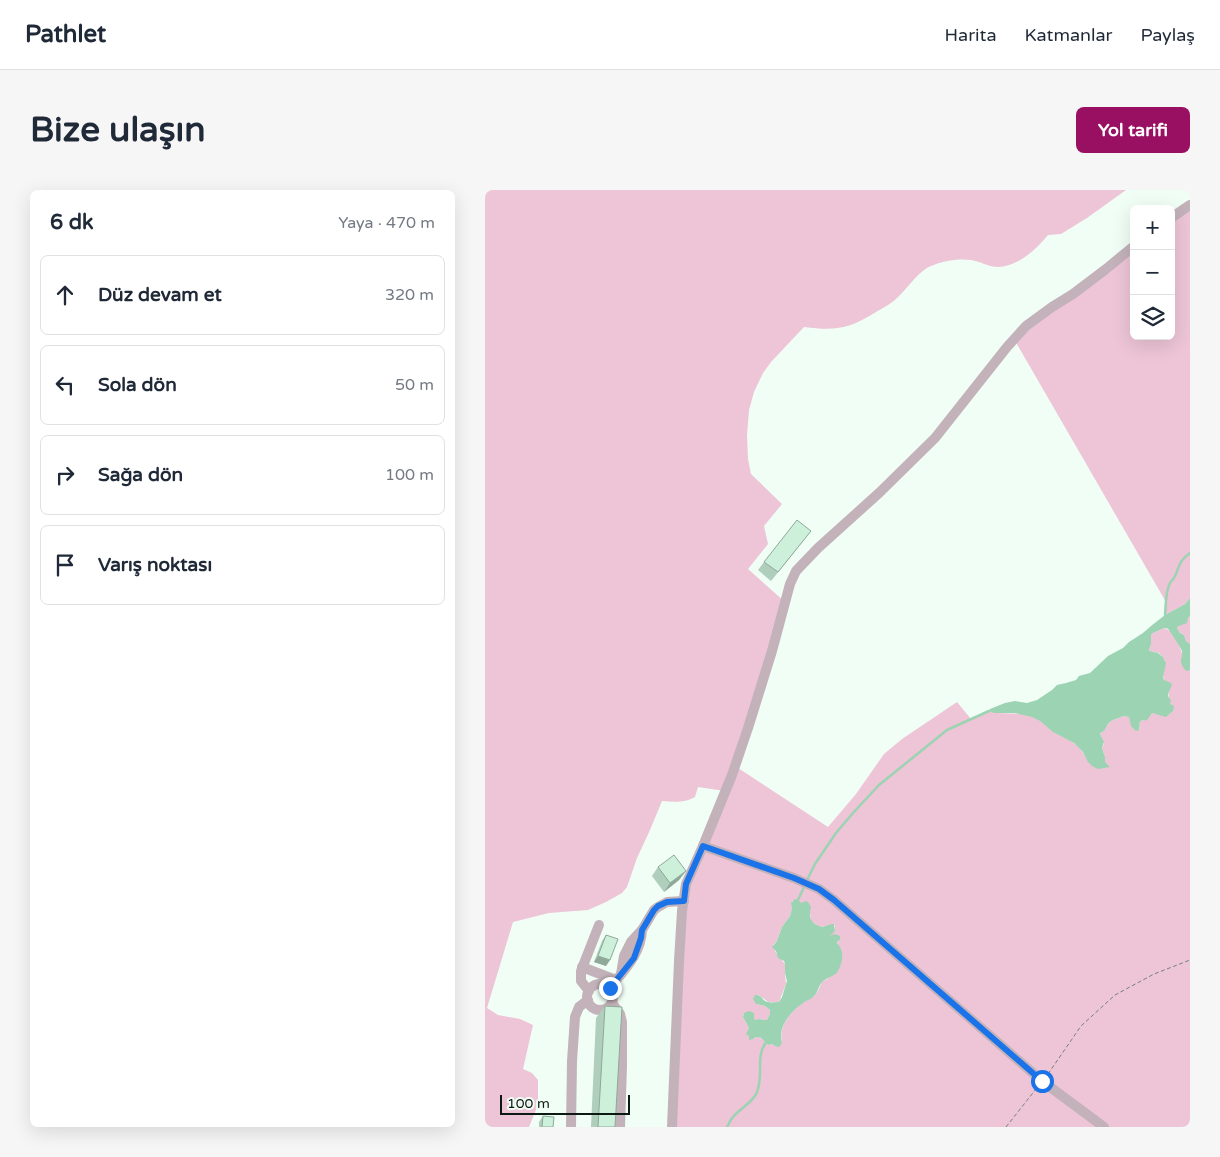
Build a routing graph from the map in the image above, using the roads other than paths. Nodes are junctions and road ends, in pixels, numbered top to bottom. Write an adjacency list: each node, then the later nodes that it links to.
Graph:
1 (1190, 205): 2 (street)
2 (1175, 215)
3 (1130, 249): 4 (street)
4 (703, 846): 5 (street); 14 (street)
5 (684, 901): 8 (street); 13 (street)
6 (599, 925): 7 (street)
7 (582, 967): 8 (street); 9 (street)
8 (616, 980): 9 (street); 10 (street)
9 (588, 995): 10 (street); 11 (street)
10 (612, 1002): 12 (street)
11 (571, 1127)
12 (620, 1127)
13 (672, 1127)
14 (1104, 1127)

